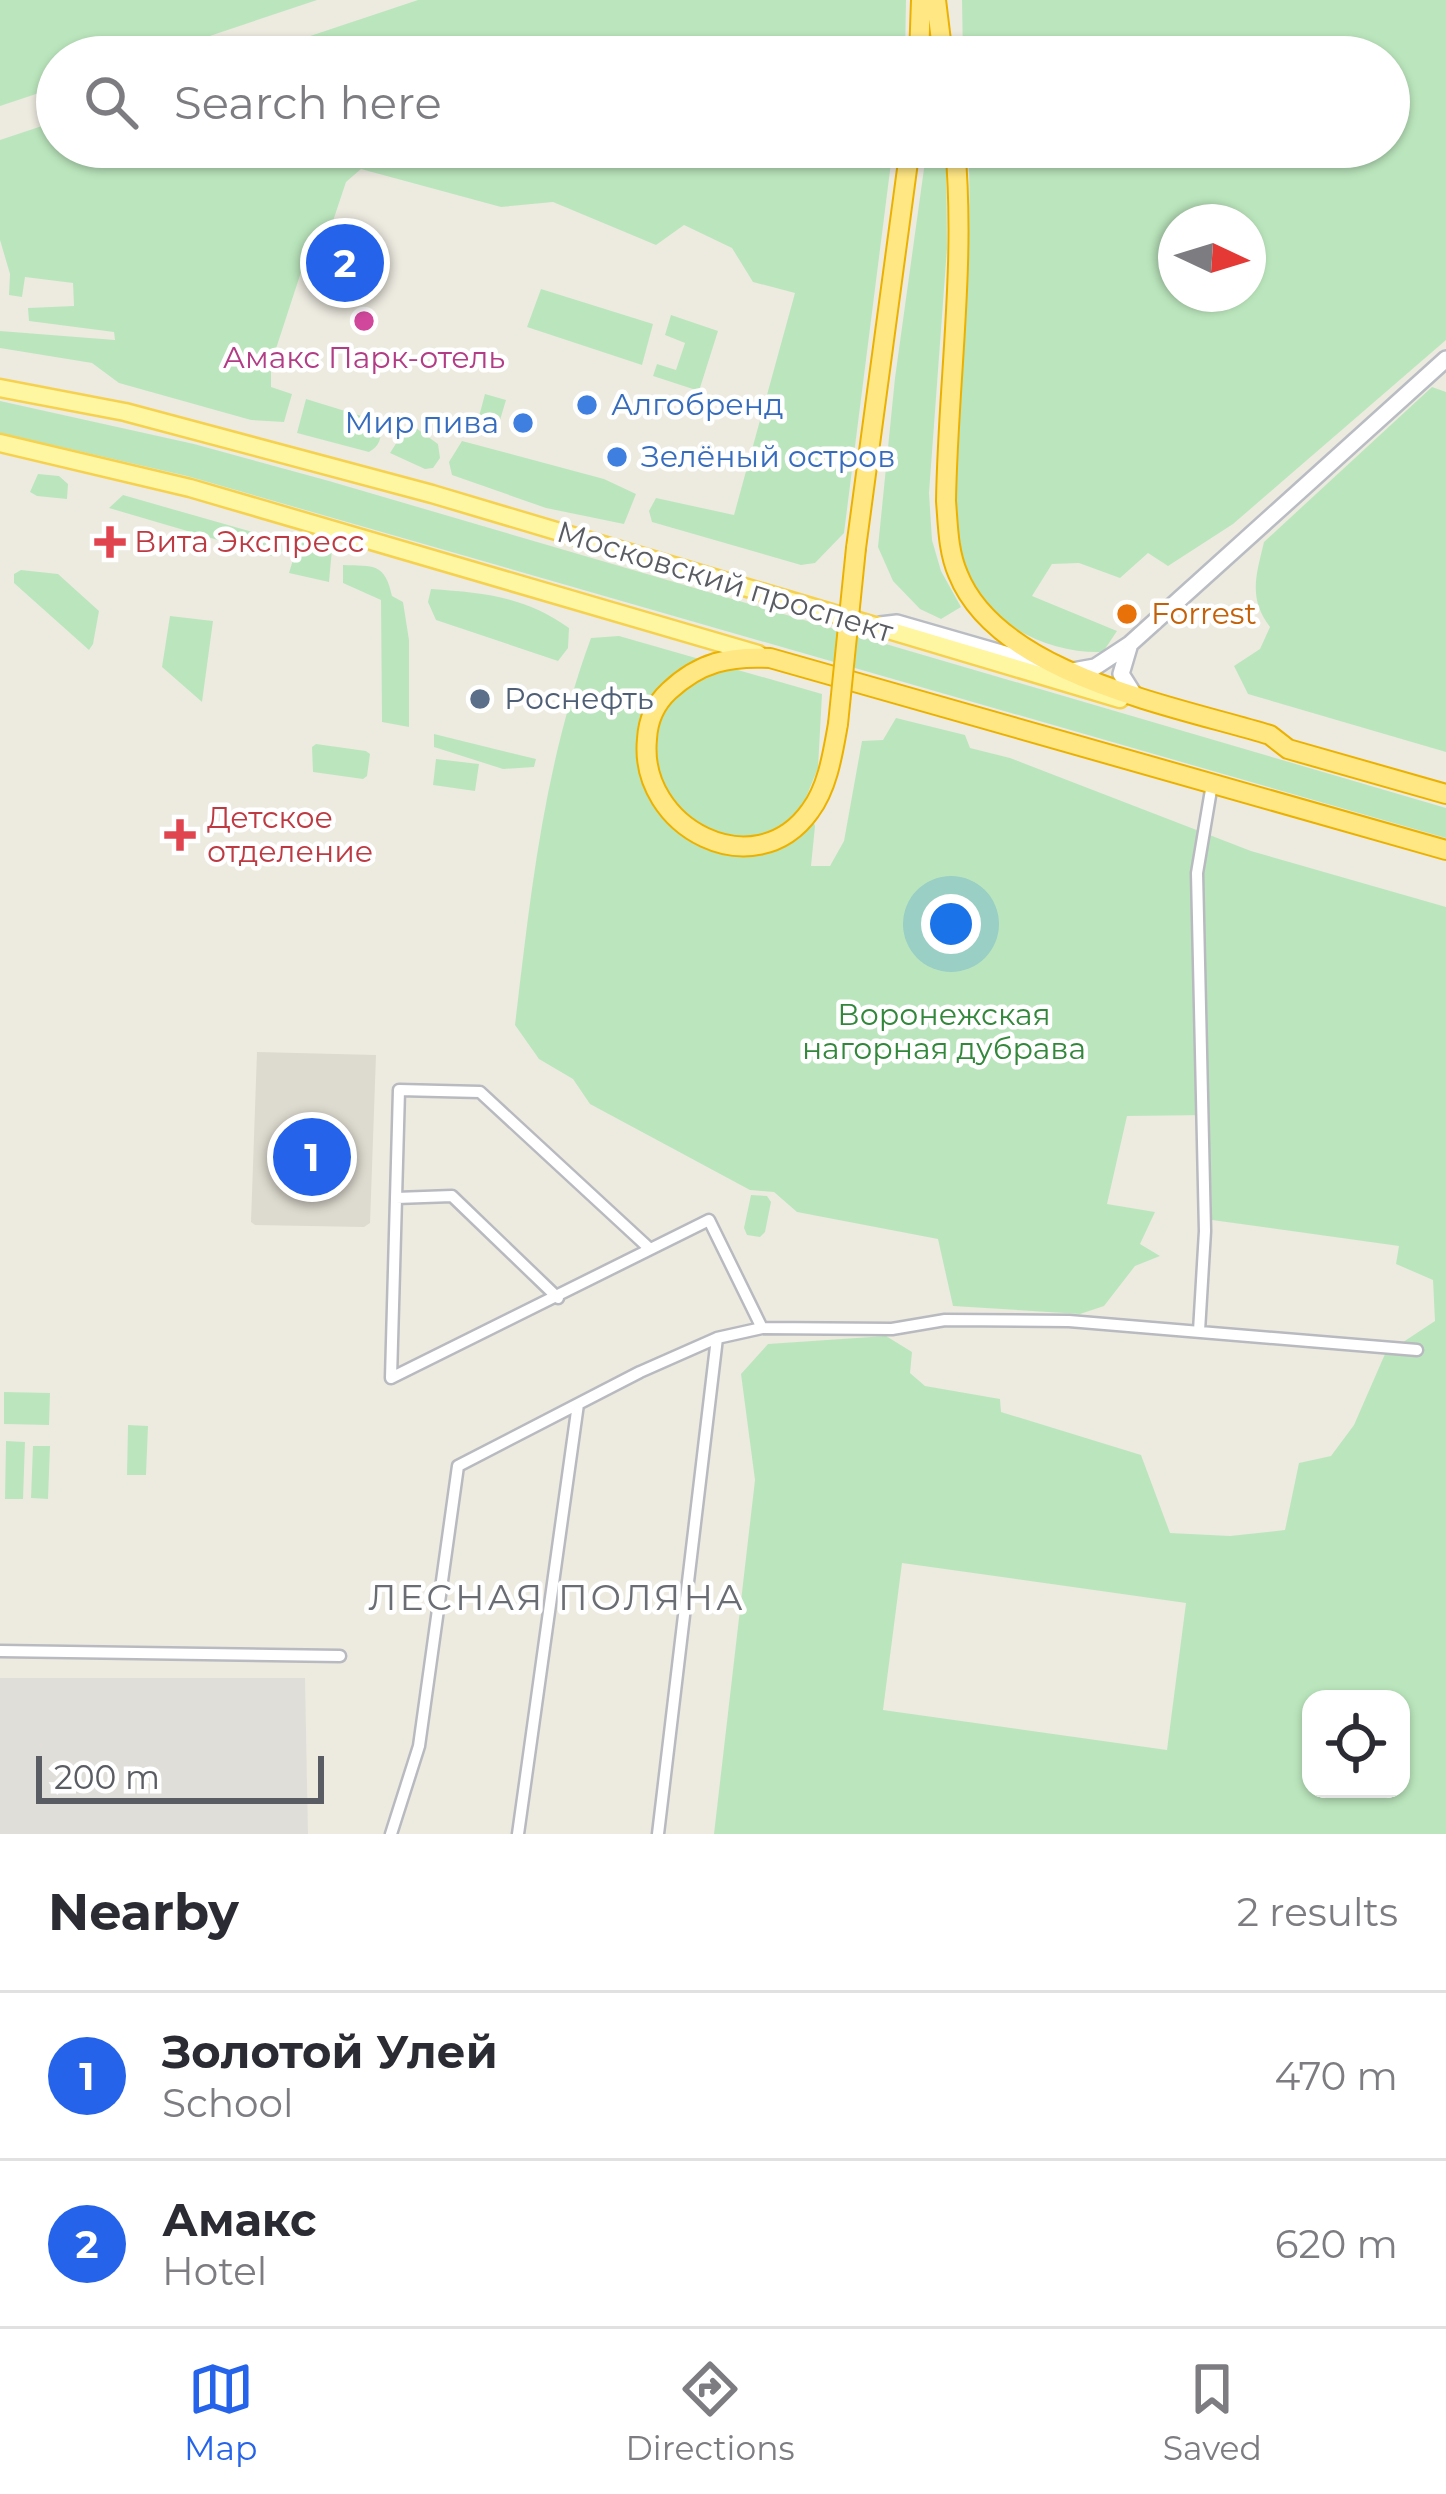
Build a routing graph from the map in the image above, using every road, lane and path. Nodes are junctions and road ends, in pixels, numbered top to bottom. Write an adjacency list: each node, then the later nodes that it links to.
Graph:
1 (921, 0): 3 (highway)
2 (936, 0): 4 (highway)
3 (920, 36)
4 (941, 36)
5 (907, 168): 12 (highway, bridge)
6 (957, 168): 13 (highway)
7 (1446, 358): 11 (street)
8 (0, 388): 10 (main road, Московский проспект)
9 (0, 443): 12 (main road, Московский проспект)
10 (871, 626): 13 (street); 15 (main road, Московский проспект)
11 (1130, 644): 13 (street); 14 (street)
12 (770, 658): 16 (highway, Московский проспект)
13 (1066, 672): 14 (highway)
14 (1132, 693): 15 (highway)
15 (1288, 748): 17 (highway, Московский проспект)
16 (1212, 784): 18 (highway, Московский проспект); 23 (street)
17 (1446, 794)
18 (1446, 850)
19 (396, 1198): 20 (street); 21 (street); 21 (street)
20 (650, 1249): 21 (street); 22 (street)
21 (558, 1298)
22 (762, 1328): 23 (street); 24 (street)
23 (1199, 1331): 25 (street)
24 (717, 1338): 26 (street); 31 (street)
25 (1417, 1350)
26 (578, 1404): 29 (street); 30 (street)
27 (0, 1651): 28 (street)
28 (340, 1656)
29 (391, 1834)
30 (518, 1834)
31 (658, 1834)

